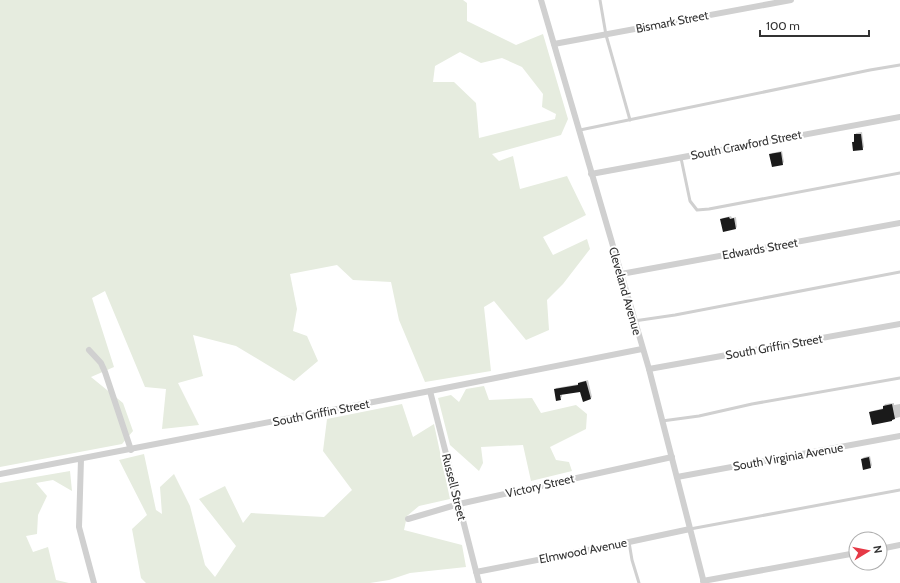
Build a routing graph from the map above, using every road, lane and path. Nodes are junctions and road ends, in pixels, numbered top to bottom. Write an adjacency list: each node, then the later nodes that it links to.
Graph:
1 (542, 0): 5 (street, Cleveland Avenue)
2 (600, 0): 4 (lane)
3 (791, 0): 4 (street, Bismark Street)
4 (606, 35): 5 (street, Bismark Street); 8 (lane)
5 (554, 44): 9 (street, Cleveland Avenue)
6 (900, 65): 8 (lane)
7 (900, 117): 10 (street, South Crawford Street)
8 (630, 120): 9 (lane)
9 (580, 130): 11 (street, Cleveland Avenue)
10 (681, 157): 11 (street, South Crawford Street); 12 (lane)
11 (591, 174): 15 (street, Cleveland Avenue)
12 (900, 174)
13 (900, 223): 15 (street, Edwards Street)
14 (900, 272): 16 (lane)
15 (621, 274): 16 (street, Cleveland Avenue)
16 (634, 321): 18 (street, Cleveland Avenue)
17 (900, 324): 20 (street, South Griffin Street)
18 (642, 349): 20 (street, Cleveland Avenue); 22 (street, South Griffin Street)
19 (90, 350): 25 (street)
20 (649, 369): 23 (street, Cleveland Avenue)
21 (900, 378): 23 (lane)
22 (430, 391): 25 (street, South Griffin Street); 31 (street, Russell Street)
23 (662, 421): 26 (street, Cleveland Avenue)
24 (900, 436): 29 (street, South Virginia Avenue)
25 (131, 450): 27 (street, South Griffin Street)
26 (672, 457): 29 (street, Cleveland Avenue); 31 (street, Victory Street)
27 (81, 459): 28 (street, South Griffin Street); 40 (street)
28 (0, 474)
29 (677, 477): 33 (street, Cleveland Avenue)
30 (900, 490): 33 (lane)
31 (459, 504): 32 (street, Victory Street); 38 (street, Russell Street)
32 (408, 518)
33 (690, 529): 34 (street, Elmwood Avenue); 39 (street, Cleveland Avenue)
34 (629, 542): 38 (street, Elmwood Avenue); 42 (lane)
35 (900, 545): 36 (street)
36 (888, 547)
37 (848, 555): 39 (street)
38 (476, 572): 41 (street, Russell Street)
39 (704, 582)
40 (94, 583)
41 (479, 583)
42 (639, 583)

